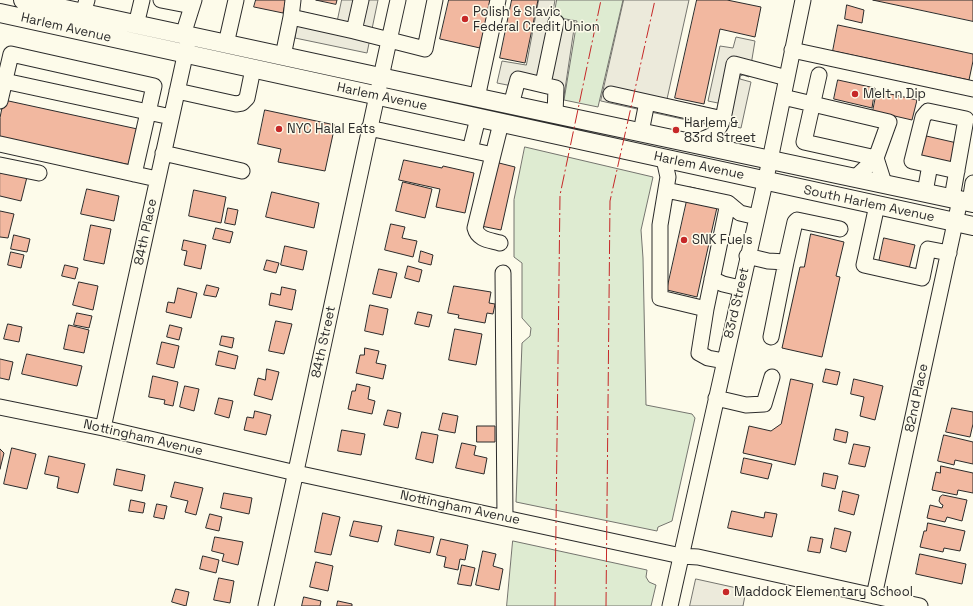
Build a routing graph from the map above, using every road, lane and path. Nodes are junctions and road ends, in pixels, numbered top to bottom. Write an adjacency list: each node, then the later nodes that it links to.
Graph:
1 (23, 0): 12 (main road, Harlem Avenue)
2 (142, 0): 17 (street)
3 (161, 0): 11 (street)
4 (236, 0): 21 (street)
5 (293, 0): 15 (street)
6 (360, 0): 18 (street)
7 (398, 0): 20 (street, 84th Street)
8 (435, 0): 20 (street)
9 (498, 0): 36 (street)
10 (803, 0): 22 (street, 83rd Street)
11 (193, 3): 19 (street, 84th Place)
12 (59, 4): 13 (main road, Harlem Avenue)
13 (85, 7): 17 (main road, Harlem Avenue)
14 (0, 13): 23 (main road, Harlem Avenue)
15 (291, 18): 18 (street); 24 (street)
16 (556, 22): 30 (street)
17 (136, 25): 19 (main road, Harlem Avenue)
18 (354, 31): 20 (street)
19 (186, 35): 21 (main road, Harlem Avenue); 23 (street, 84th Place)
20 (389, 39): 27 (street, 84th Street)
21 (226, 44): 24 (main road, Harlem Avenue)
22 (792, 50): 28 (street, 83rd Street); 31 (street)
23 (185, 54): 25 (main road, Harlem Avenue); 32 (street, 84th Place)
24 (283, 56): 27 (main road, Harlem Avenue)
25 (253, 69): 32 (street); 34 (main road, Harlem Avenue)
26 (819, 75): 39 (street)
27 (380, 78): 34 (street, 84th Street); 36 (main road, Harlem Avenue)
28 (787, 78): 35 (street, 83rd Street); 45 (street)
29 (2, 80): 37 (street); 41 (street); 41 (street)
30 (542, 84): 40 (street); 42 (street)
31 (973, 89)
32 (177, 90): 43 (street, 84th Place)
33 (611, 94): 38 (street)
34 (376, 96): 44 (main road, Harlem Avenue); 48 (street, 84th Street)
35 (783, 97): 39 (street); 57 (street, 83rd Street)
36 (477, 98): 40 (main road, Harlem Avenue)
37 (0, 101)
38 (648, 102): 45 (street); 49 (street)
39 (813, 104): 55 (street); 55 (street)
40 (511, 105): 42 (main road, Harlem Avenue)
41 (149, 113): 43 (street); 63 (street)
42 (555, 114): 49 (main road, Harlem Avenue)
43 (171, 118): 53 (street, 84th Place)
44 (478, 118): 47 (main road, Harlem Avenue); 52 (street)
45 (722, 119): 50 (street)
46 (970, 120): 59 (street); 61 (street)
47 (501, 123): 54 (street); 56 (main road, Harlem Avenue)
48 (369, 128): 52 (street); 92 (street, 84th Street)
49 (641, 132): 50 (main road, Harlem Avenue)
50 (692, 143): 57 (main road, Harlem Avenue)
51 (0, 144): 63 (street)
52 (470, 150): 54 (street)
53 (163, 153): 60 (street); 65 (street, 84th Place)
54 (492, 155): 78 (street)
55 (876, 158): 64 (street); 67 (street)
56 (664, 159): 66 (main road, Harlem Avenue); 69 (street)
57 (770, 160): 64 (main road, South Harlem Avenue); 66 (street, 83rd Street)
58 (0, 165): 62 (street)
59 (930, 165): 61 (street); 70 (street)
60 (242, 171)
61 (957, 171): 71 (street)
62 (39, 174)
63 (134, 174): 65 (street)
64 (856, 177): 67 (main road, South Harlem Avenue)
65 (157, 179): 91 (street, 84th Place)
66 (765, 181): 73 (main road, South Harlem Avenue); 74 (street, 83rd Street)
67 (884, 183): 70 (main road, South Harlem Avenue)
68 (973, 183): 71 (street)
69 (666, 190): 72 (street); 85 (street)
70 (925, 192): 71 (main road, South Harlem Avenue)
71 (964, 201): 75 (street, 82nd Place)
72 (728, 203): 74 (street); 83 (street)
73 (877, 205): 75 (main road, South Harlem Avenue); 79 (street)
74 (757, 217): 80 (street, 83rd Street)
75 (956, 222): 76 (main road, South Harlem Avenue); 79 (street, 82nd Place)
76 (973, 226)
77 (840, 229): 81 (street)
78 (500, 243)
79 (949, 254): 95 (street, 82nd Place)
80 (748, 256): 81 (street); 84 (street, 83rd Street)
81 (786, 262): 86 (street)
82 (503, 273): 93 (street)
83 (712, 279): 84 (street); 85 (street)
84 (740, 288): 87 (street, 83rd Street)
85 (706, 309): 87 (street)
86 (771, 337)
87 (724, 361): 89 (street, 83rd Street)
88 (772, 376): 89 (street)
89 (716, 398): 94 (street, 83rd Street)
90 (0, 406): 91 (street, Nottingham Avenue)
91 (103, 428): 92 (street, Nottingham Avenue)
92 (296, 473): 93 (street, Nottingham Avenue); 96 (street, 84th Street)
93 (505, 518): 94 (street, Nottingham Avenue)
94 (681, 556): 95 (street, Nottingham Avenue); 97 (street, 83rd Street)
95 (874, 596): 98 (street, Nottingham Avenue)
96 (266, 606)
97 (670, 606)
98 (920, 606)

